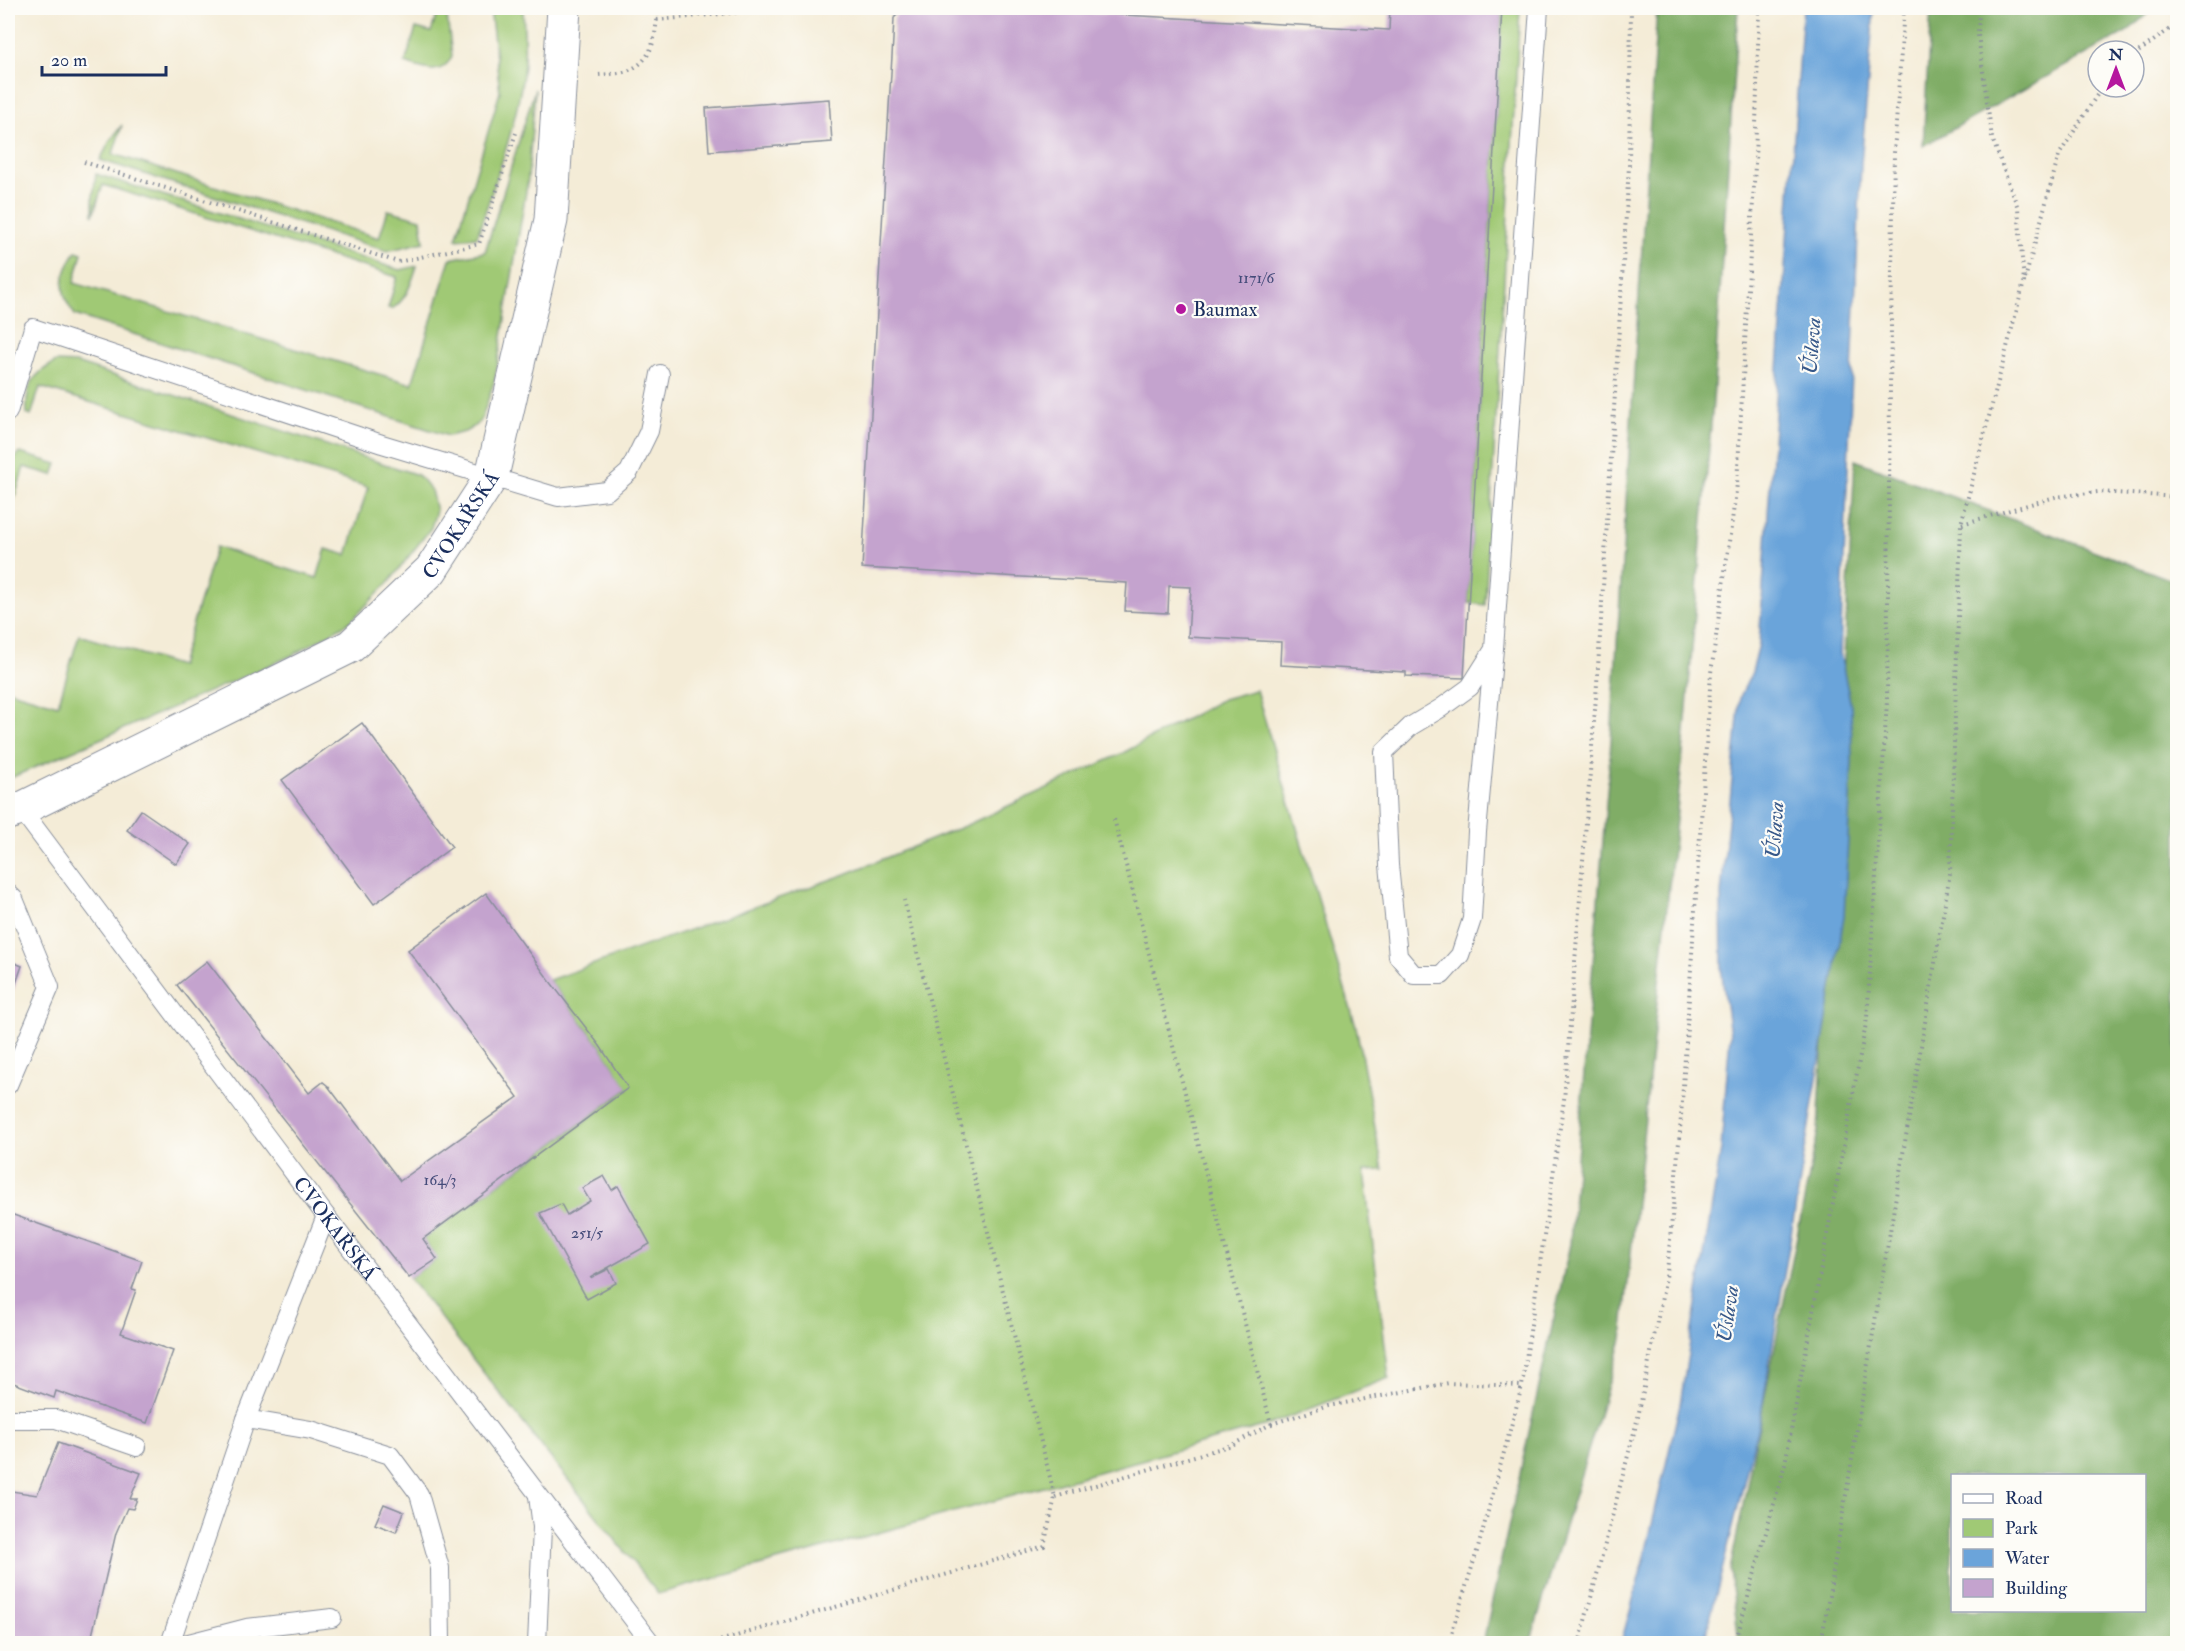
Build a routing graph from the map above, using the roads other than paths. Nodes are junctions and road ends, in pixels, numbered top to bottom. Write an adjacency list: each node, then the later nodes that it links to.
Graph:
1 (564, 8): 5 (street, CVOKAŘSKÁ)
2 (1539, 8): 6 (lane)
3 (660, 374): 5 (lane)
4 (8, 412): 5 (lane)
5 (492, 476): 7 (street, CVOKAŘSKÁ)
6 (1494, 649): 6 (lane)
7 (14, 811): 10 (lane, CVOKAŘSKÁ)
8 (8, 893): 9 (lane)
9 (8, 1085)
10 (326, 1216): 12 (lane); 14 (lane, CVOKAŘSKÁ)
11 (8, 1419): 13 (lane)
12 (246, 1419): 16 (lane); 18 (lane)
13 (137, 1447)
14 (538, 1494): 19 (lane); 20 (lane, CVOKAŘSKÁ)
15 (332, 1618): 17 (lane)
16 (170, 1644)
17 (185, 1644)
18 (441, 1644)
19 (537, 1644)
20 (652, 1644)

